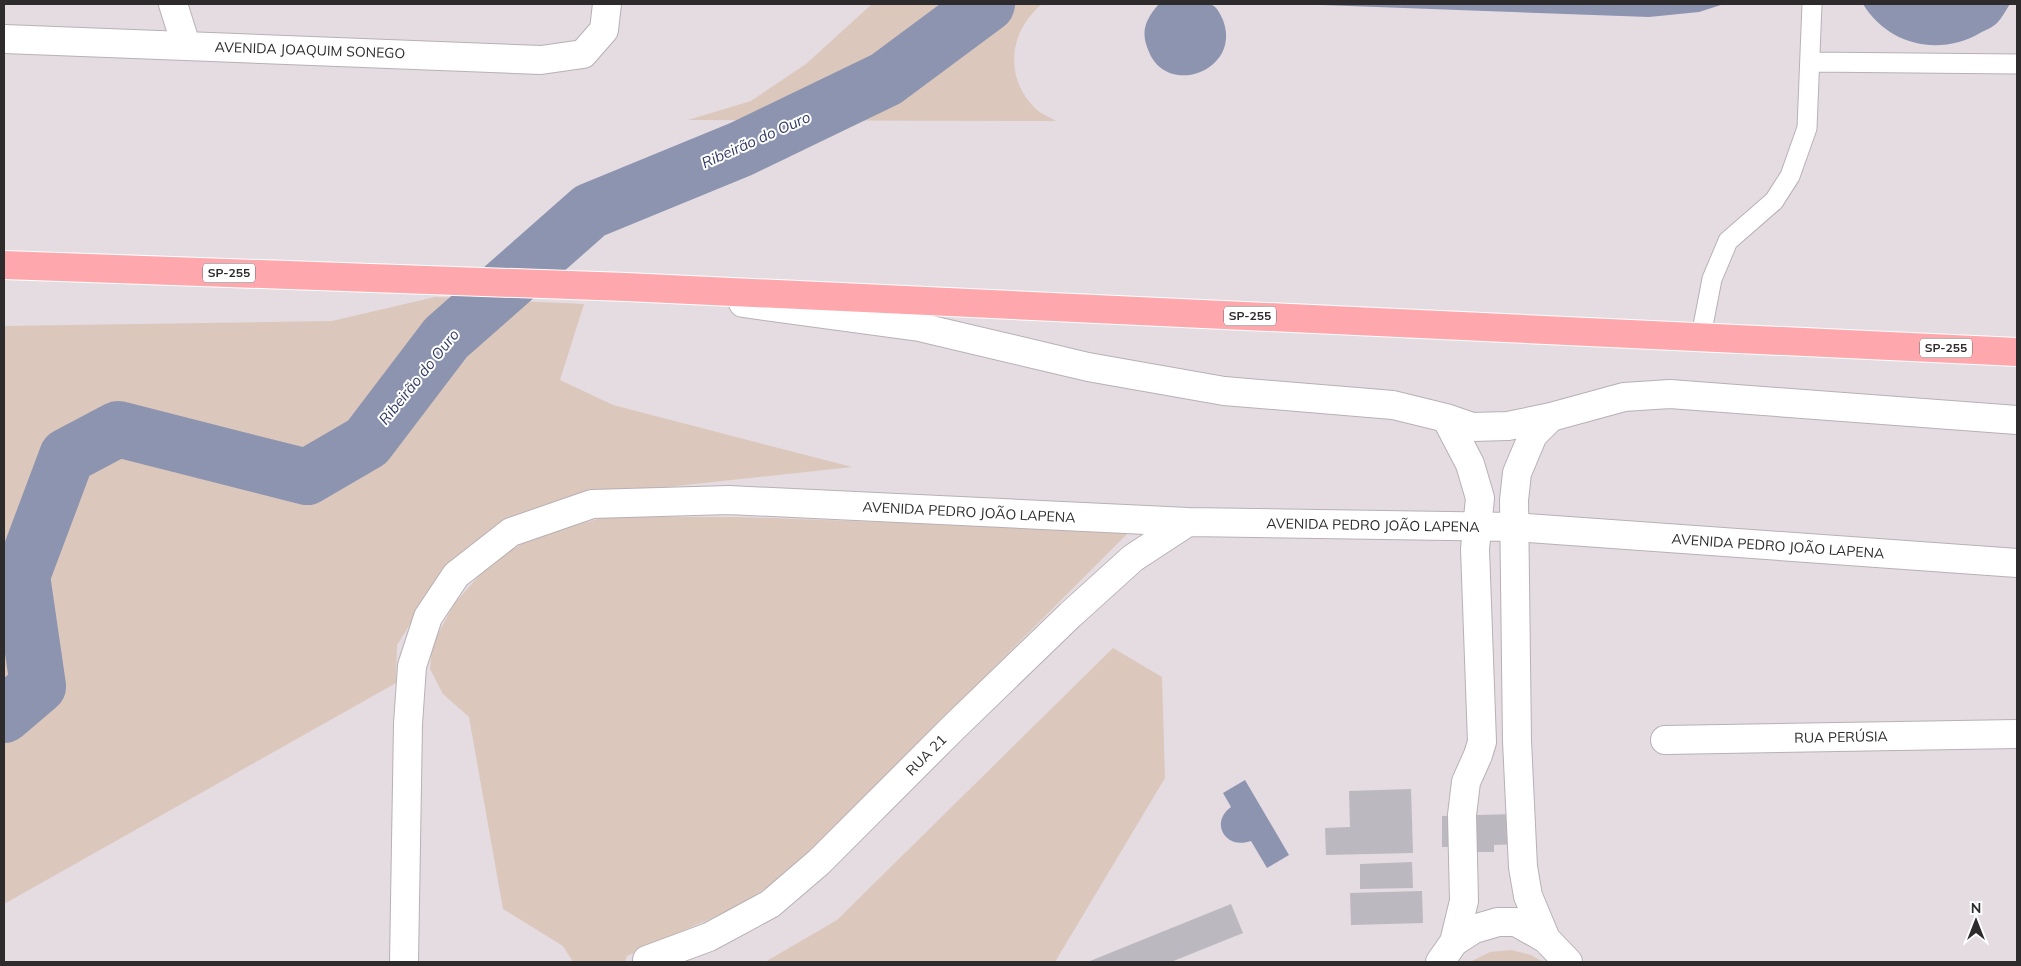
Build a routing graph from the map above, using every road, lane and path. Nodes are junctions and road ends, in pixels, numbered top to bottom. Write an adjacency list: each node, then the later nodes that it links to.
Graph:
1 (173, 4): 5 (street)
2 (1812, 4): 6 (lane)
3 (606, 17): 5 (street, AVENIDA JOAQUIM SONEGO)
4 (4, 39): 5 (street, AVENIDA JOAQUIM SONEGO)
5 (186, 45)
6 (1811, 62): 7 (lane); 10 (lane)
7 (2017, 64)
8 (4, 265): 9 (highway, SP-255)
9 (626, 287): 10 (highway, SP-255); 13 (street)
10 (1701, 336): 11 (highway, SP-255)
11 (2017, 352)
12 (1551, 417): 13 (street); 14 (street); 17 (street)
13 (1446, 418): 16 (street)
14 (2017, 420)
15 (1188, 522): 16 (street, AVENIDA PEDRO JOÃO LAPENA); 25 (street, RUA 21); 26 (street, AVENIDA PEDRO JOÃO LAPENA)
16 (1478, 526): 17 (street, AVENIDA PEDRO JOÃO LAPENA); 22 (street)
17 (1514, 527): 18 (street, AVENIDA PEDRO JOÃO LAPENA); 21 (street)
18 (2017, 563)
19 (2017, 734): 20 (street, RUA PERÚSIA)
20 (1665, 740)
21 (1517, 741): 22 (street); 23 (street)
22 (1482, 742): 24 (street)
23 (1546, 939): 24 (street); 27 (street)
24 (1447, 952)
25 (647, 960)
26 (404, 962)
27 (1568, 962)

